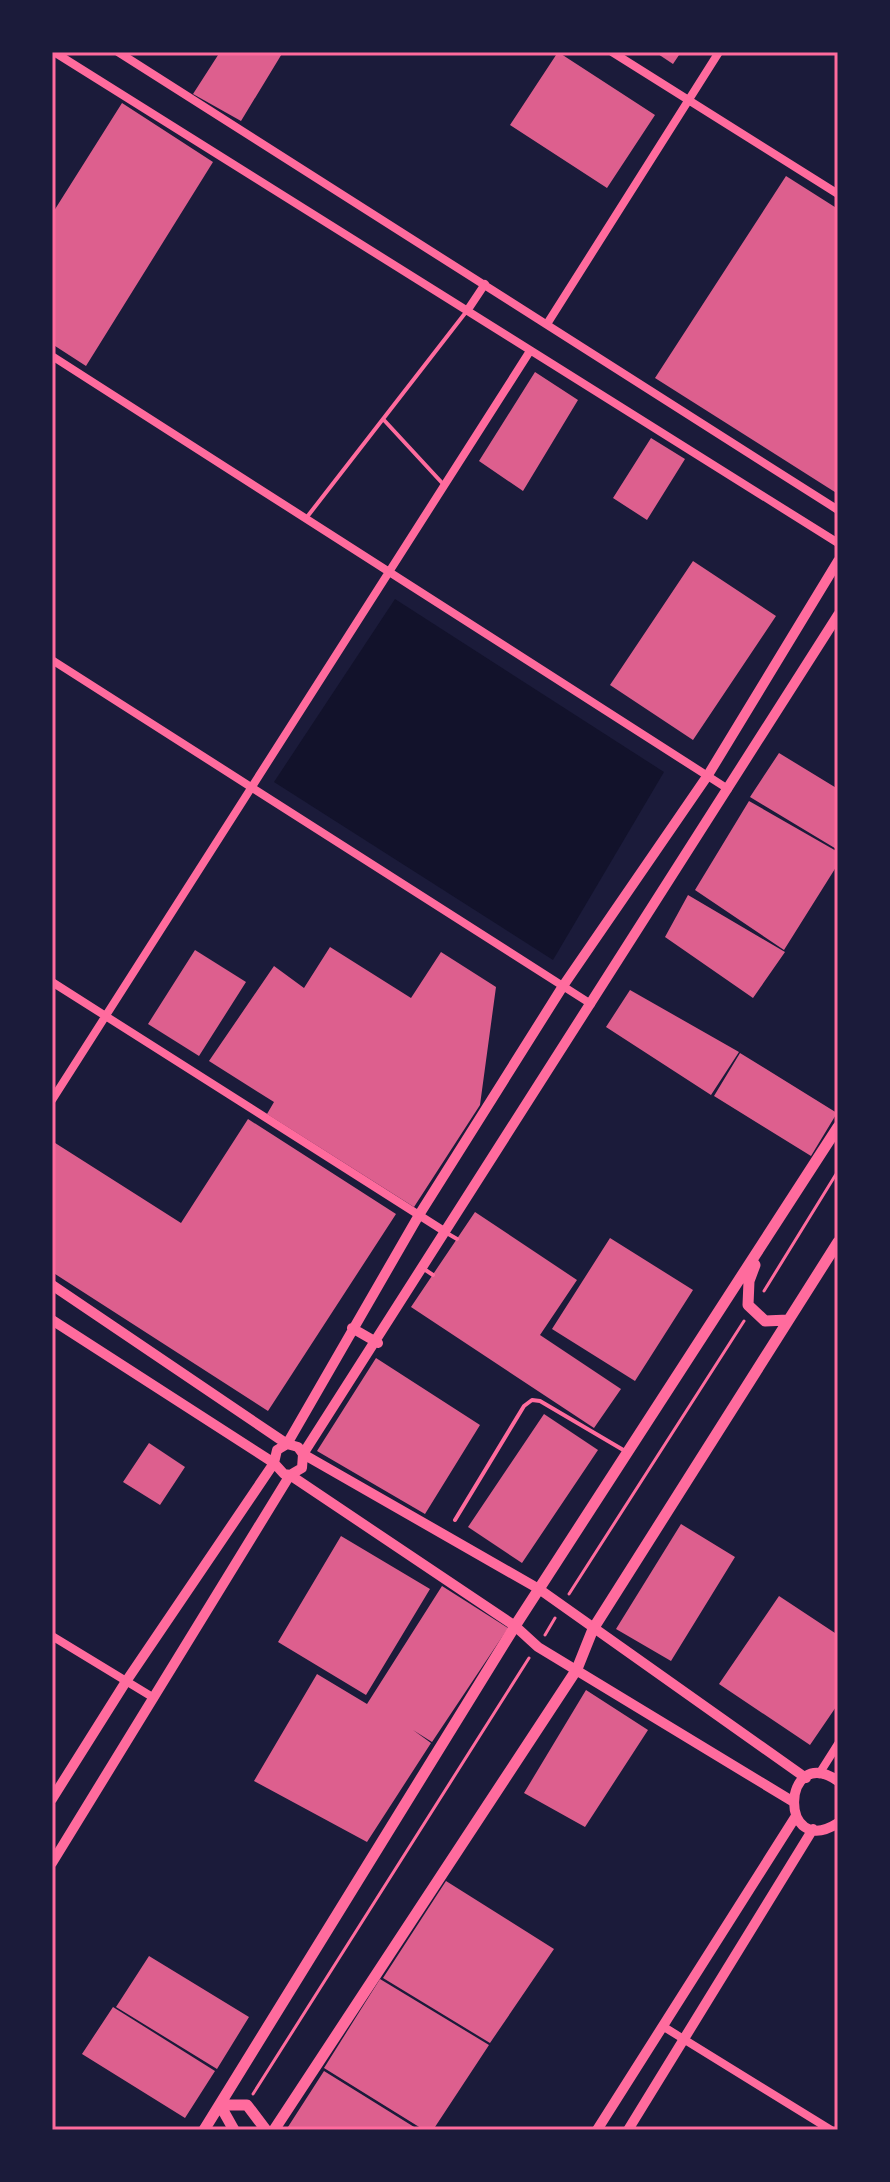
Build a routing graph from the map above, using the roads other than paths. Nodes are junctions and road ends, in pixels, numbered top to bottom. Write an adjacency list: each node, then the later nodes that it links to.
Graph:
1 (54, 52): 8 (street)
2 (118, 52): 7 (street)
3 (612, 52): 5 (street)
4 (719, 52): 5 (street)
5 (688, 101): 6 (street); 9 (street)
6 (838, 194)
7 (485, 284): 8 (street); 9 (street)
8 (467, 311): 10 (street); 12 (lane)
9 (547, 324): 14 (street)
10 (530, 351): 13 (street); 16 (street)
11 (52, 356): 15 (street)
12 (383, 419): 13 (lane); 15 (lane)
13 (444, 485): 18 (street)
14 (838, 510)
15 (306, 519): 18 (street)
16 (838, 543)
17 (838, 561): 21 (street)
18 (389, 572): 21 (street); 22 (street)
19 (838, 615): 23 (street)
20 (52, 660): 22 (street)
21 (708, 775): 23 (street); 25 (street)
22 (252, 786): 25 (street); 27 (street)
23 (728, 789): 26 (street)
24 (52, 982): 27 (street)
25 (563, 986): 26 (street); 30 (street)
26 (591, 1004): 31 (street)
27 (106, 1016): 28 (street); 30 (street)
28 (52, 1100)
29 (838, 1127): 34 (main road)
30 (419, 1215): 31 (street); 40 (street)
31 (444, 1231): 32 (lane); 35 (street)
32 (457, 1239)
33 (838, 1242): 39 (main road)
34 (761, 1249): 39 (main road); 43 (main road)
35 (422, 1268): 36 (lane); 41 (street)
36 (433, 1275)
37 (52, 1285): 42 (street)
38 (52, 1320): 45 (street)
39 (788, 1320): 50 (main road)
40 (352, 1328): 41 (street); 42 (street)
41 (378, 1343): 44 (street)
42 (287, 1444): 44 (street); 45 (street)
43 (627, 1452): 47 (lane); 48 (main road)
44 (303, 1454): 46 (street); 48 (street)
45 (274, 1463): 46 (street); 53 (street)
46 (290, 1475): 49 (street); 54 (street)
47 (455, 1520)
48 (539, 1589): 49 (main road); 50 (street)
49 (515, 1626): 52 (street); 67 (main road)
50 (593, 1629): 52 (main road); 57 (street)
51 (52, 1636): 53 (street)
52 (577, 1669): 60 (street); 71 (main road)
53 (125, 1683): 54 (street); 59 (street)
54 (154, 1698): 64 (street)
55 (838, 1744): 56 (street)
56 (819, 1774): 57 (street); 58 (street)
57 (806, 1778): 60 (street)
58 (838, 1781)
59 (52, 1799)
60 (792, 1801): 61 (street)
61 (796, 1816): 63 (street); 65 (street)
62 (838, 1823): 63 (street)
63 (813, 1829): 66 (street)
64 (52, 1863)
65 (664, 2027): 66 (street); 72 (street)
66 (686, 2040): 73 (street); 74 (street)
67 (220, 2105): 68 (main road); 69 (main road); 70 (main road)
68 (204, 2130)
69 (234, 2130)
70 (266, 2130)
71 (274, 2130)
72 (597, 2130)
73 (628, 2130)
74 (831, 2130)

